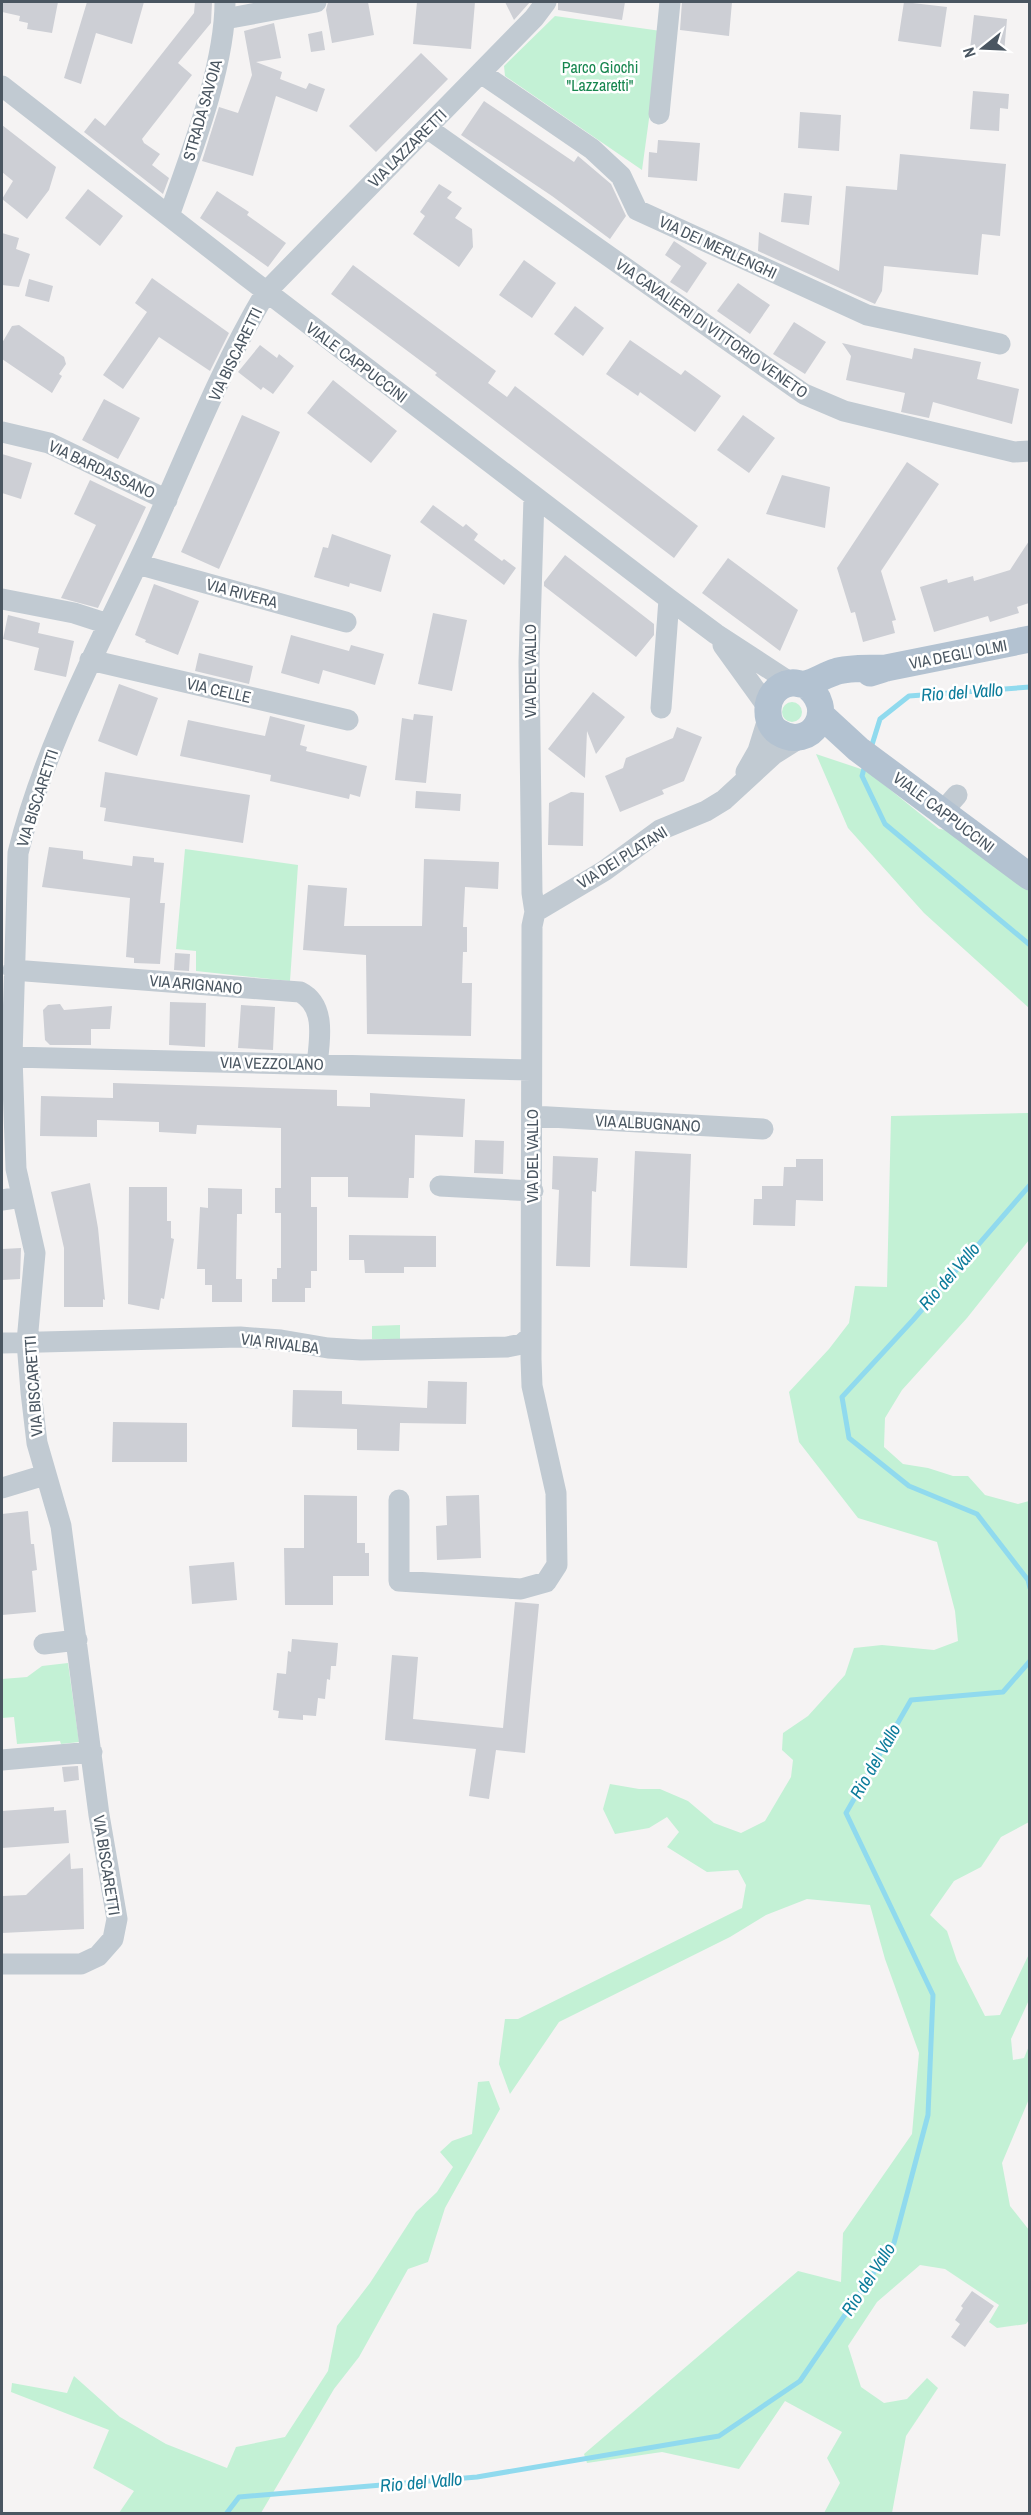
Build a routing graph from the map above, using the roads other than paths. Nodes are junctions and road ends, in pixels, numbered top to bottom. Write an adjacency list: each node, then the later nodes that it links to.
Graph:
1 (316, 2): 4 (street)
2 (546, 2): 5 (street, VIA LAZZARETTI)
3 (670, 2): 7 (street)
4 (225, 10): 9 (street, STRADA SAVOIA)
5 (482, 73): 8 (street, VIA LAZZARETTI); 11 (street, VIA DEI MERLENGHI)
6 (2, 86): 9 (street, VIALE CAPPUCCINI)
7 (659, 114)
8 (427, 128): 10 (street, VIA LAZZARETTI); 13 (street, VIA CAVALIERI DI VITTORIO VENETO)
9 (169, 216): 10 (street, VIALE CAPPUCCINI)
10 (266, 292): 14 (street, VIALE CAPPUCCINI); 15 (street, VIA BISCARETTI)
11 (1000, 344)
12 (2, 432): 15 (street, VIA BARDASSANO)
13 (1029, 451)
14 (534, 497): 18 (street, VIALE CAPPUCCINI); 31 (street, VIA DEL VALLO)
15 (167, 500): 16 (street, VIA BISCARETTI)
16 (137, 564): 19 (street, VIA RIVERA); 20 (street, VIA BISCARETTI)
17 (2, 599): 20 (street)
18 (669, 599): 21 (street, VIALE CAPPUCCINI); 24 (street)
19 (346, 622)
20 (108, 624): 23 (street, VIA BISCARETTI)
21 (716, 634): 25 (street, VIALE CAPPUCCINI); 27 (street, VIALE CAPPUCCINI)
22 (1029, 639): 27 (main road, VIA DEGLI OLMI)
23 (90, 660): 26 (street, VIA CELLE); 29 (street, VIA BISCARETTI)
24 (661, 708)
25 (768, 712): 27 (main road); 27 (main road, VIA DEGLI OLMI); 28 (street, VIA DEI PLATANI)
26 (348, 720)
27 (820, 720): 28 (street, VIA DEI PLATANI); 30 (main road, VIALE CAPPUCCINI)
28 (739, 786): 31 (street, VIA DEI PLATANI)
29 (9, 875): 32 (street, VIA BISCARETTI)
30 (1029, 877)
31 (535, 912): 35 (street, VIA DEL VALLO)
32 (13, 970): 33 (street, VIA BISCARETTI); 34 (street, VIA ARIGNANO)
33 (8, 1046): 34 (street, VIA VEZZOLANO); 40 (street, VIA BISCARETTI)
34 (317, 1064): 35 (street, VIA VEZZOLANO)
35 (531, 1070): 36 (street, VIA DEL VALLO)
36 (532, 1116): 37 (street, VIA ALBUGNANO); 39 (street, VIA DEL VALLO)
37 (763, 1129)
38 (440, 1186): 39 (street)
39 (533, 1191): 42 (street, VIA DEL VALLO)
40 (22, 1197): 41 (street); 43 (street, VIA BISCARETTI)
41 (2, 1200)
42 (531, 1336): 43 (street, VIA RIVALBA); 47 (street, VIA DEL VALLO)
43 (27, 1342): 44 (street, VIA RIVALBA); 45 (street, VIA BISCARETTI)
44 (2, 1343)
45 (45, 1476): 46 (street); 48 (street, VIA BISCARETTI)
46 (2, 1488)
47 (399, 1500)
48 (77, 1640): 49 (street); 50 (street, VIA BISCARETTI)
49 (44, 1644)
50 (92, 1752): 51 (street); 52 (street, VIA BISCARETTI)
51 (2, 1760)
52 (2, 1964)

